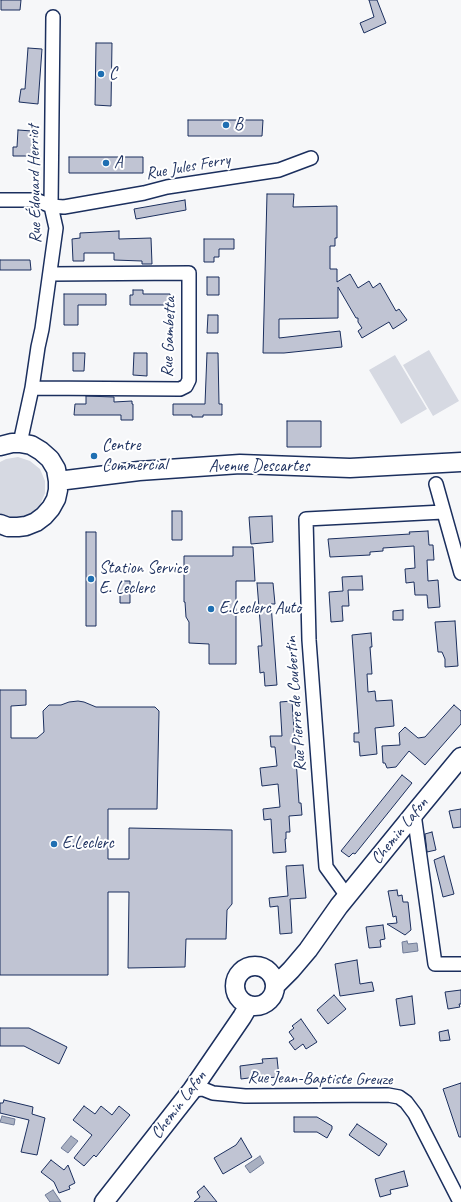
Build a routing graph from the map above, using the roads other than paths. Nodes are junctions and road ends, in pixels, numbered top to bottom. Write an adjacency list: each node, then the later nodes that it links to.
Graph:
1 (53, 17): 4 (street, Rue Édouard Herriot)
2 (311, 158): 4 (street, Rue Jules Ferry)
3 (0, 200): 4 (street, Rue Jules Ferry)
4 (51, 206): 5 (street, Rue Édouard Herriot)
5 (50, 274): 6 (street, Rue Édouard Herriot); 6 (street, Rue Gambetta)
6 (32, 388): 7 (street, Rue Édouard Herriot)
7 (20, 443): 8 (street); 10 (street)
8 (0, 446)
9 (461, 462): 10 (street, Avenue Descartes)
10 (58, 481): 13 (street)
11 (436, 484): 12 (street)
12 (443, 512): 14 (street); 17 (street, Rue Pierre de Coubertin)
13 (0, 524)
14 (461, 573)
15 (461, 757): 16 (street, Chemin Lafon)
16 (414, 814): 17 (street, Chemin Lafon); 18 (street)
17 (343, 901): 19 (street, Chemin Lafon)
18 (461, 964)
19 (273, 978): 20 (street); 20 (street)
20 (249, 1005): 21 (street, Chemin Lafon)
21 (192, 1090): 22 (street, Chemin Lafon); 23 (street, Rue Jean-Baptiste Greuze)
22 (104, 1202)
23 (460, 1202)

